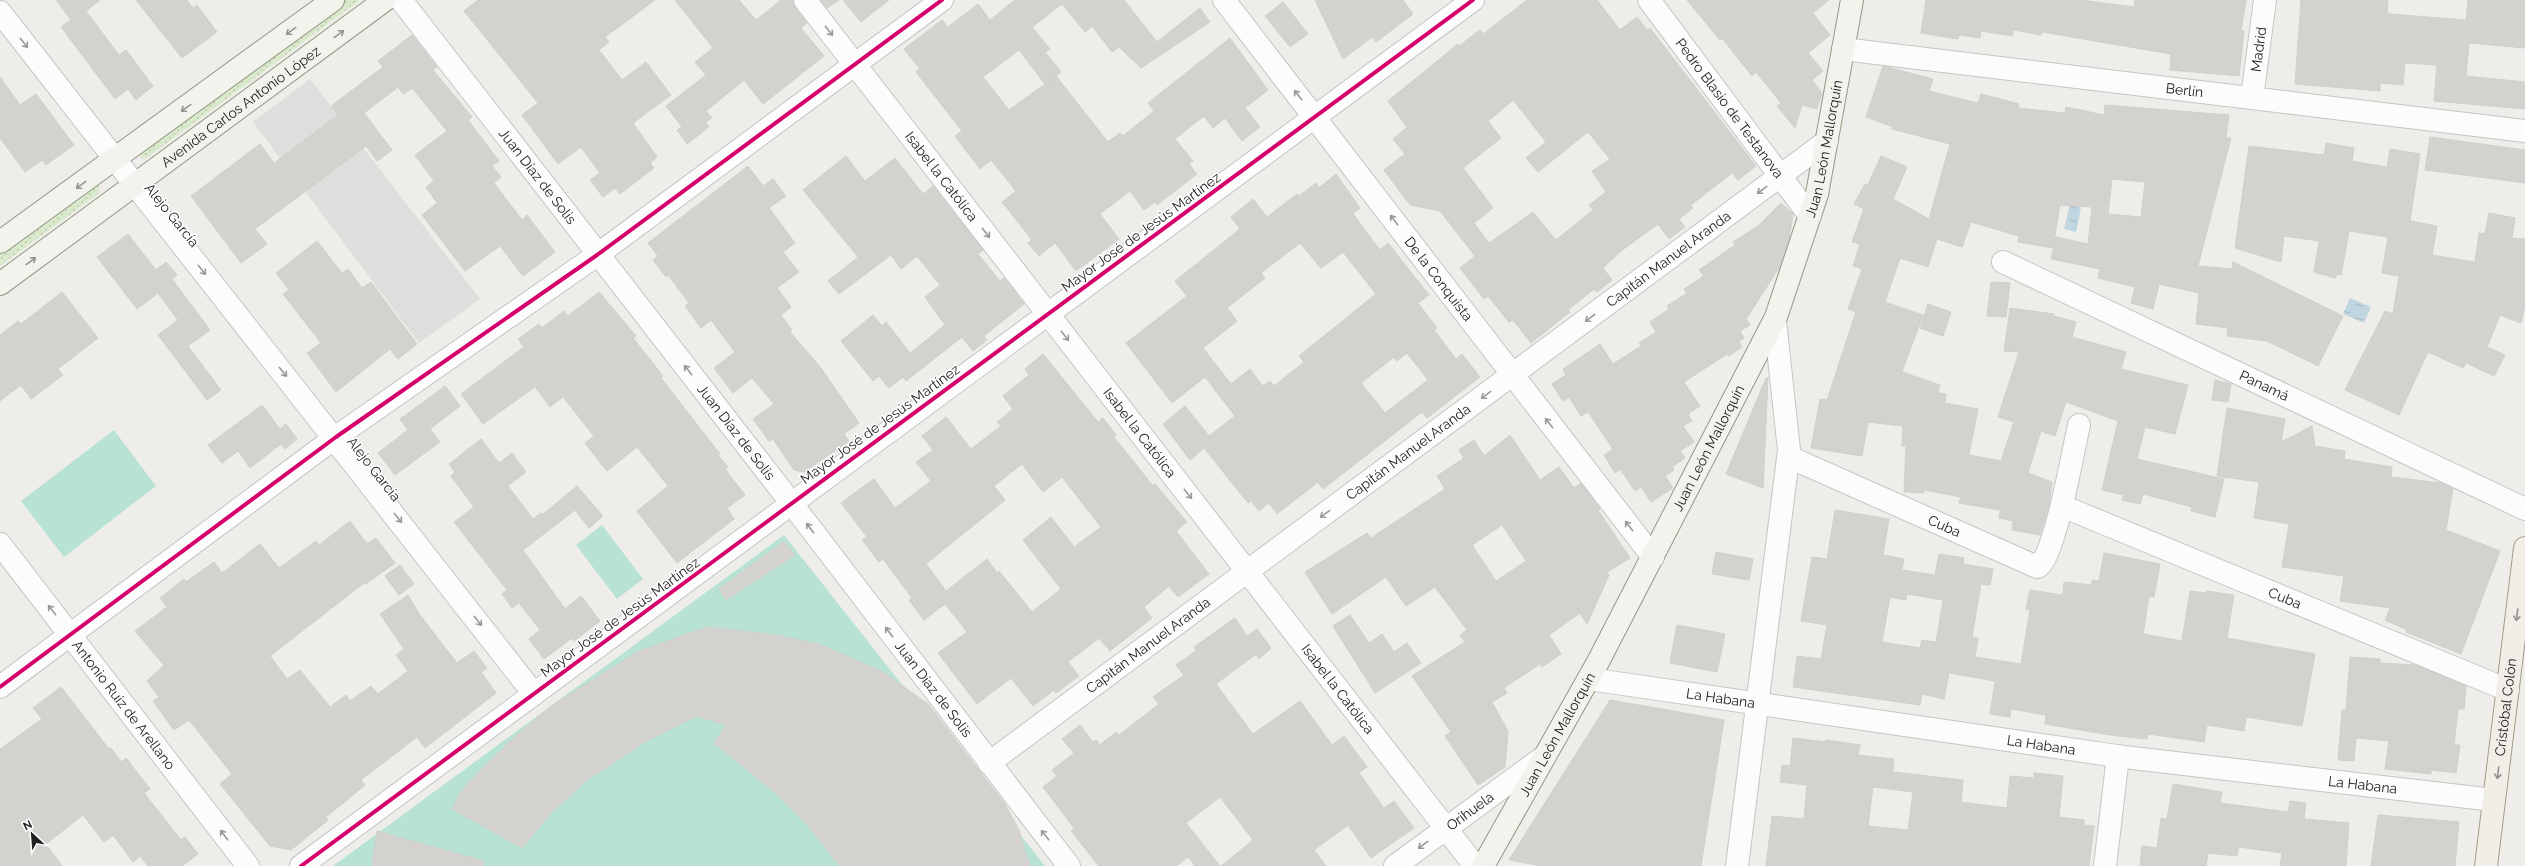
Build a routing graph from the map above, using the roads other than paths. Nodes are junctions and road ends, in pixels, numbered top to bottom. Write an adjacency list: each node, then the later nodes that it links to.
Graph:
1 (333, 0): 18 (street, one-way to 18)
2 (385, 0): 20 (street, Avenida Carlos Antonio López, one-way to 2)
3 (401, 0): 23 (street, Juan Díaz de Solis)
4 (805, 0): 13 (street, Isabel la Católica, one-way to 13)
5 (942, 0): 13 (street)
6 (1224, 0): 15 (street, De la Conquista, one-way to 6)
7 (1473, 0): 15 (street, Mayor José de Jesús Martínez)
8 (1649, 0): 19 (street, Pedro Blasio de Testanova)
9 (1852, 0): 12 (street, Juan León Mallorquín)
10 (2265, 0): 14 (street, Madrid)
11 (0, 12): 18 (street, Alejo García, one-way to 18)
12 (1843, 49): 14 (street, Berlín); 17 (street, Juan León Mallorquín)
13 (855, 65): 23 (street); 26 (street, Isabel la Católica, one-way to 26)
14 (2252, 98): 16 (street, Berlín)
15 (1315, 117): 26 (street, Mayor José de Jesús Martínez); 28 (street, De la Conquista, one-way to 15)
16 (2525, 131)
17 (1827, 141): 19 (street, Capitán Manuel Aranda); 21 (street, Juan León Mallorquín)
18 (115, 161): 20 (street, Alejo García); 22 (street, one-way to 22)
19 (1781, 176): 21 (street, Pedro Blasio de Testanova); 28 (street, Capitán Manuel Aranda, one-way to 28)
20 (134, 185): 25 (street, Avenida Carlos Antonio López, one-way to 20); 30 (street, Alejo García, one-way to 30)
21 (1810, 216): 27 (street, Juan León Mallorquín)
22 (0, 242)
23 (597, 255): 30 (street); 32 (street, Juan Díaz de Solis, one-way to 23)
24 (2003, 262): 34 (street, Panamá)
25 (0, 284)
26 (1048, 314): 32 (street, Mayor José de Jesús Martínez); 38 (street, Isabel la Católica, one-way to 38)
27 (1774, 321): 31 (street); 37 (street, Juan León Mallorquín)
28 (1512, 376): 37 (street, De la Conquista, one-way to 28); 38 (street, Capitán Manuel Aranda, one-way to 38)
29 (2079, 424): 33 (street, Cuba)
30 (336, 437): 39 (street); 44 (street, Alejo García, one-way to 44)
31 (1789, 454): 33 (street, Cuba); 45 (street)
32 (792, 504): 44 (street, Mayor José de Jesús Martínez); 48 (street, Juan Díaz de Solis, one-way to 32)
33 (2062, 506): 43 (street, Cuba)
34 (2525, 509)
35 (0, 544): 39 (street, Antonio Ruiz de Arellano, one-way to 35)
36 (2525, 548): 40 (main road, Cristóbal Colón, one-way to 40)
37 (1653, 557): 41 (street, Juan León Mallorquín)
38 (1247, 571): 48 (street, Capitán Manuel Aranda); 50 (street, Isabel la Católica)
39 (70, 633): 42 (street); 51 (street, Antonio Ruiz de Arellano, one-way to 39)
40 (2518, 665): 43 (main road, Cristóbal Colón)
41 (1589, 679): 45 (street, La Habana); 46 (street, Juan León Mallorquín)
42 (0, 687)
43 (2508, 690): 49 (main road, Cristóbal Colón, one-way to 49)
44 (534, 694): 52 (street, Mayor José de Jesús Martínez)
45 (1757, 704): 47 (street, La Habana); 57 (street)
46 (1545, 756): 50 (street, Orihuela); 56 (street, Juan León Mallorquín)
47 (2118, 756): 49 (street, La Habana); 58 (street)
48 (989, 763): 53 (street, Juan Díaz de Solis, one-way to 48)
49 (2494, 800): 59 (main road, Cristóbal Colón)
50 (1446, 828): 54 (street, Orihuela, one-way to 54); 55 (street, Isabel la Católica)
51 (248, 866)
52 (301, 866)
53 (1069, 866)
54 (1395, 866)
55 (1475, 866)
56 (1483, 866)
57 (1737, 866)
58 (2105, 866)
59 (2486, 866)

